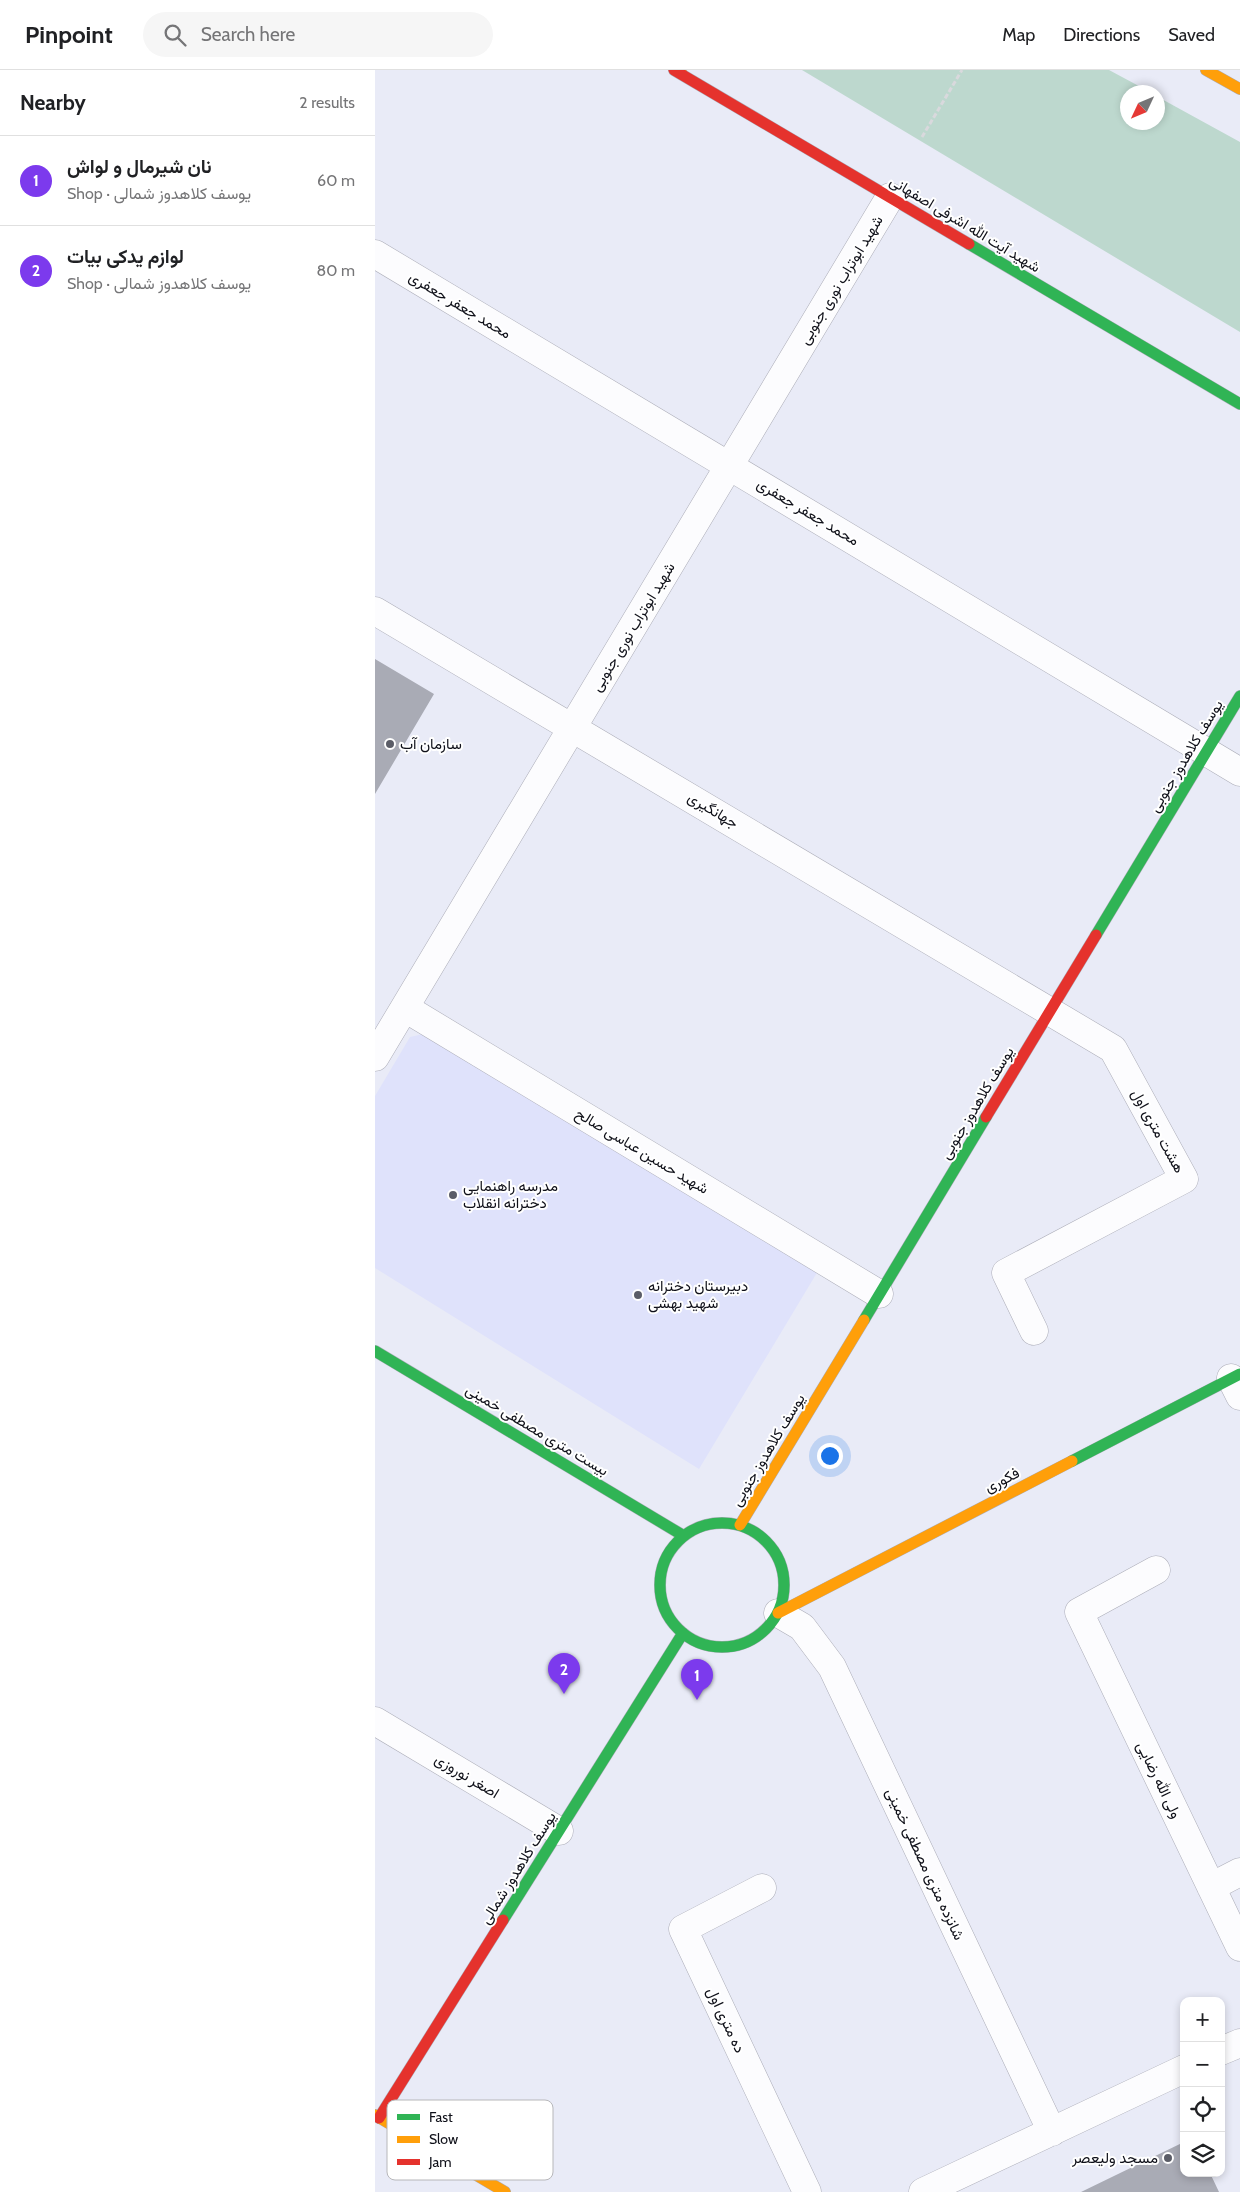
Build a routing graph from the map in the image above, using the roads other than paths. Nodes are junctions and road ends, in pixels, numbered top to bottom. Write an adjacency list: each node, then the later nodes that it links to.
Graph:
1 (1206, 70): 3 (main road)
2 (678, 72): 4 (main road, شهید آیت الله اشرفی اصفهانی)
3 (1240, 89)
4 (890, 197): 6 (main road, شهید آیت الله اشرفی اصفهانی); 7 (street, شهید ابوتراب نوری جنوبی)
5 (375, 254): 7 (street, محمد جعفر جعفری)
6 (1240, 404)
7 (730, 466): 10 (street, شهید ابوتراب نوری جنوبی); 11 (street, محمد جعفر جعفری)
8 (375, 611): 10 (street, جهانگیری)
9 (1240, 696): 11 (main road, یوسف کلاهدوز جنوبی)
10 (573, 727): 13 (street, شهید ابوتراب نوری جنوبی); 14 (street, جهانگیری)
11 (1206, 752): 12 (street, محمد جعفر جعفری); 14 (main road, یوسف کلاهدوز جنوبی)
12 (1240, 772)
13 (405, 1008): 15 (street, شهید ابوتراب نوری جنوبی); 16 (street, شهید حسین عباسی صالح)
14 (1050, 1011): 16 (main road, یوسف کلاهدوز جنوبی); 17 (street, هشت متری اول)
15 (375, 1057)
16 (879, 1294): 20 (main road, یوسف کلاهدوز جنوبی)
17 (1034, 1331)
18 (375, 1351): 21 (main road, بیست متری مصطفی خمینی)
19 (1237, 1383): 23 (main road, فکوری)
20 (739, 1525): 21 (main road); 23 (main road)
21 (684, 1536): 24 (main road)
22 (1156, 1570): 28 (street, ولی الله رضایی)
23 (779, 1613): 24 (main road); 37 (street, شانزده متری مصطفی خمینی)
24 (683, 1633): 26 (main road, یوسف کلاهدوز شمالی)
25 (375, 1721): 26 (street, اصغر نوروزی)
26 (559, 1831): 34 (main road, یوسف کلاهدوز شمالی)
27 (1240, 1872): 28 (street)
28 (1211, 1887): 30 (street, ولی الله رضایی)
29 (762, 1888): 40 (street, ده متری اول)
30 (1240, 1947)
31 (1240, 2042): 32 (street)
32 (1225, 2049)
33 (1180, 2071): 37 (street)
34 (388, 2100)
35 (387, 2101): 36 (main road, یوسف کلاهدوز شمالی)
36 (377, 2117)
37 (1052, 2132): 41 (street)
38 (484, 2180): 39 (main road)
39 (503, 2191)
40 (807, 2192)
41 (923, 2192)

